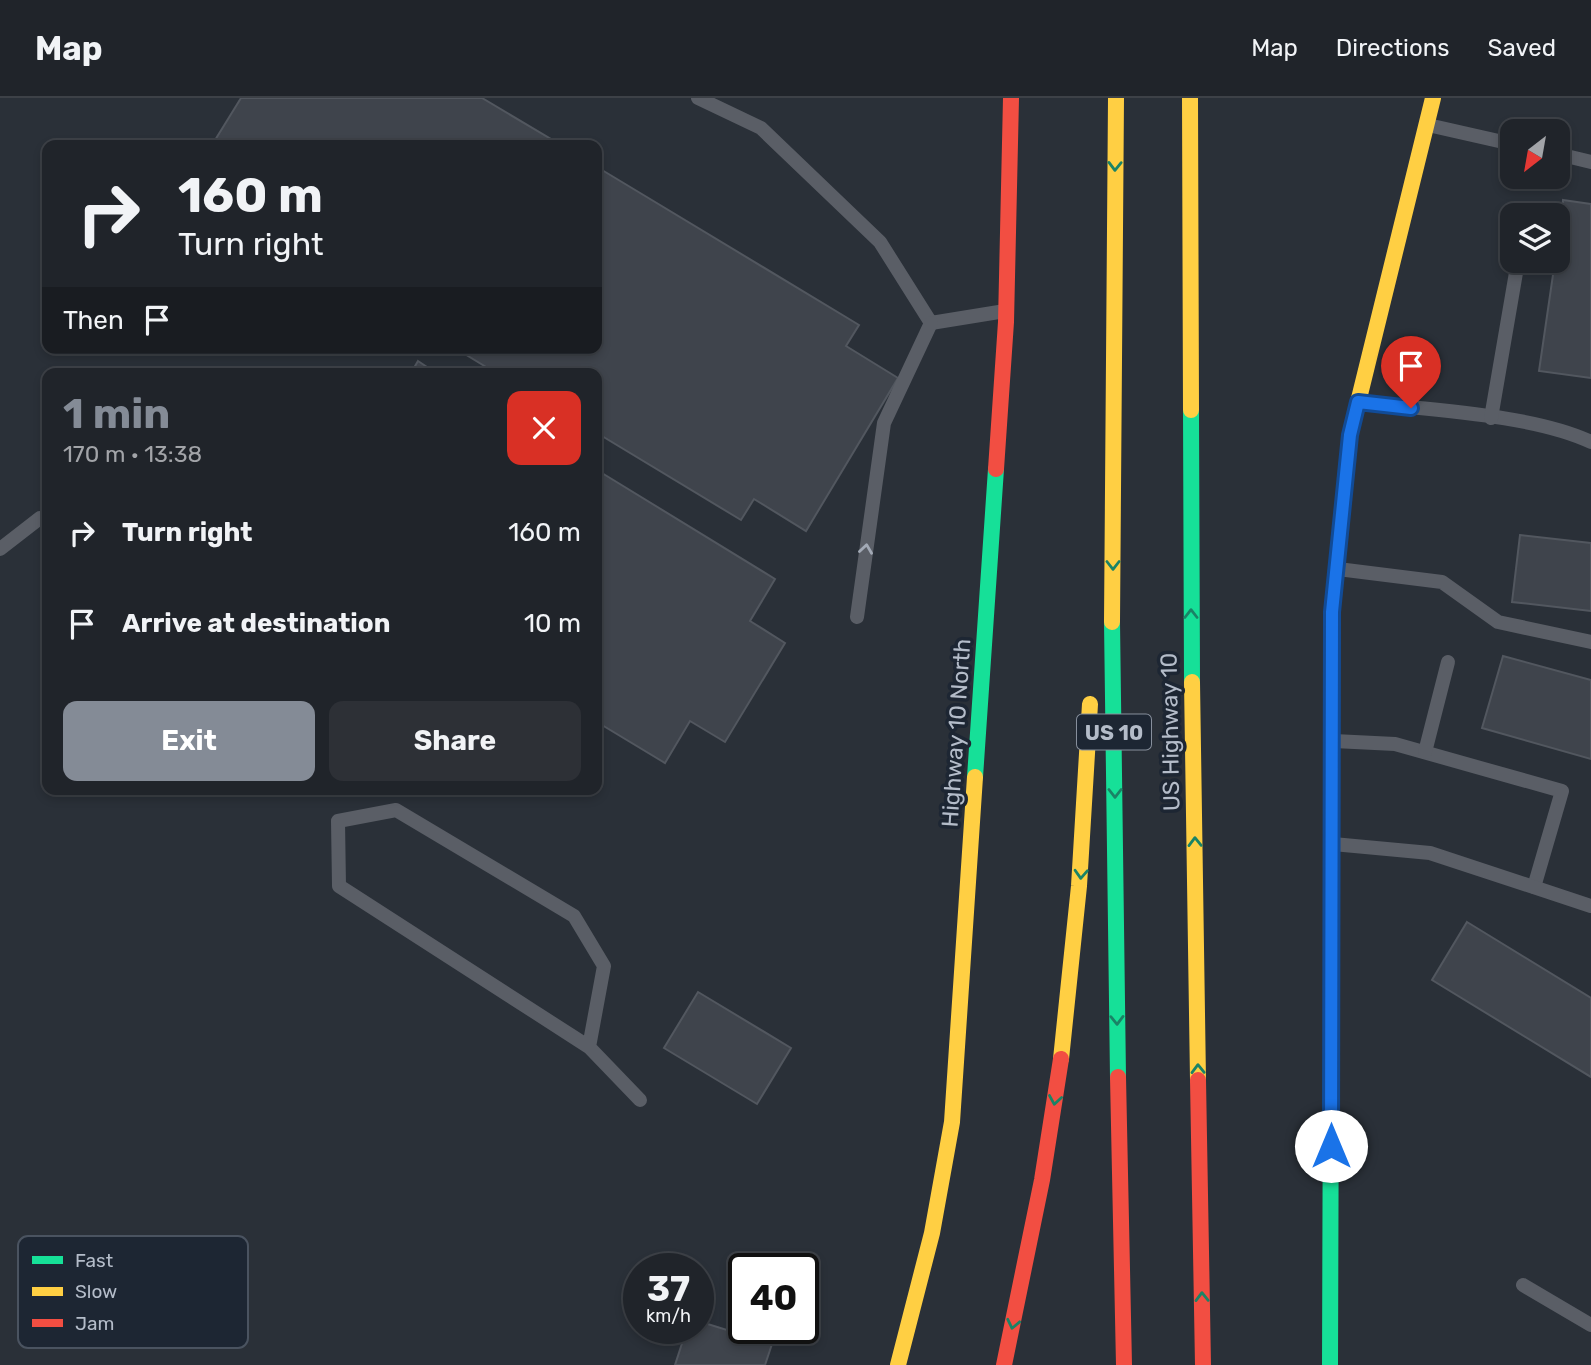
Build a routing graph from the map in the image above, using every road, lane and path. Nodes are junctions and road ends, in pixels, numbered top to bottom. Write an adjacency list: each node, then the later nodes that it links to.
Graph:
1 (698, 98): 12 (lane)
2 (1012, 98): 11 (main road, Highway 10 North)
3 (1116, 98): 13 (main road, US 10, one-way to 13)
4 (1190, 98): 37 (main road, US Highway 10, one-way to 4)
5 (1433, 98): 6 (main road)
6 (1426, 124): 7 (lane); 14 (main road)
7 (1500, 141)
8 (1570, 158): 9 (lane)
9 (1591, 162)
10 (1516, 273): 15 (lane)
11 (1006, 311): 12 (lane); 34 (main road, Highway 10 North)
12 (931, 323): 21 (lane, one-way to 12)
13 (1111, 342): 20 (main road); 36 (main road, US 10, one-way to 36)
14 (1358, 402): 15 (lane); 19 (main road)
15 (1491, 418): 16 (lane)
16 (1591, 442)
17 (42, 518): 18 (lane)
18 (0, 549)
19 (1337, 568): 22 (lane); 25 (main road)
20 (1096, 615)
21 (857, 617)
22 (1591, 642)
23 (1448, 662): 26 (lane)
24 (1092, 683): 35 (main road, one-way to 35)
25 (1332, 741): 26 (lane); 27 (main road)
26 (1425, 752): 28 (lane)
27 (1332, 844): 28 (lane); 38 (main road)
28 (1534, 887): 29 (lane)
29 (1591, 906)
30 (589, 1047): 30 (lane); 31 (lane)
31 (640, 1100)
32 (1523, 1285): 33 (lane)
33 (1591, 1325)
34 (898, 1365)
35 (1004, 1365)
36 (1124, 1365)
37 (1203, 1365)
38 (1330, 1365)

